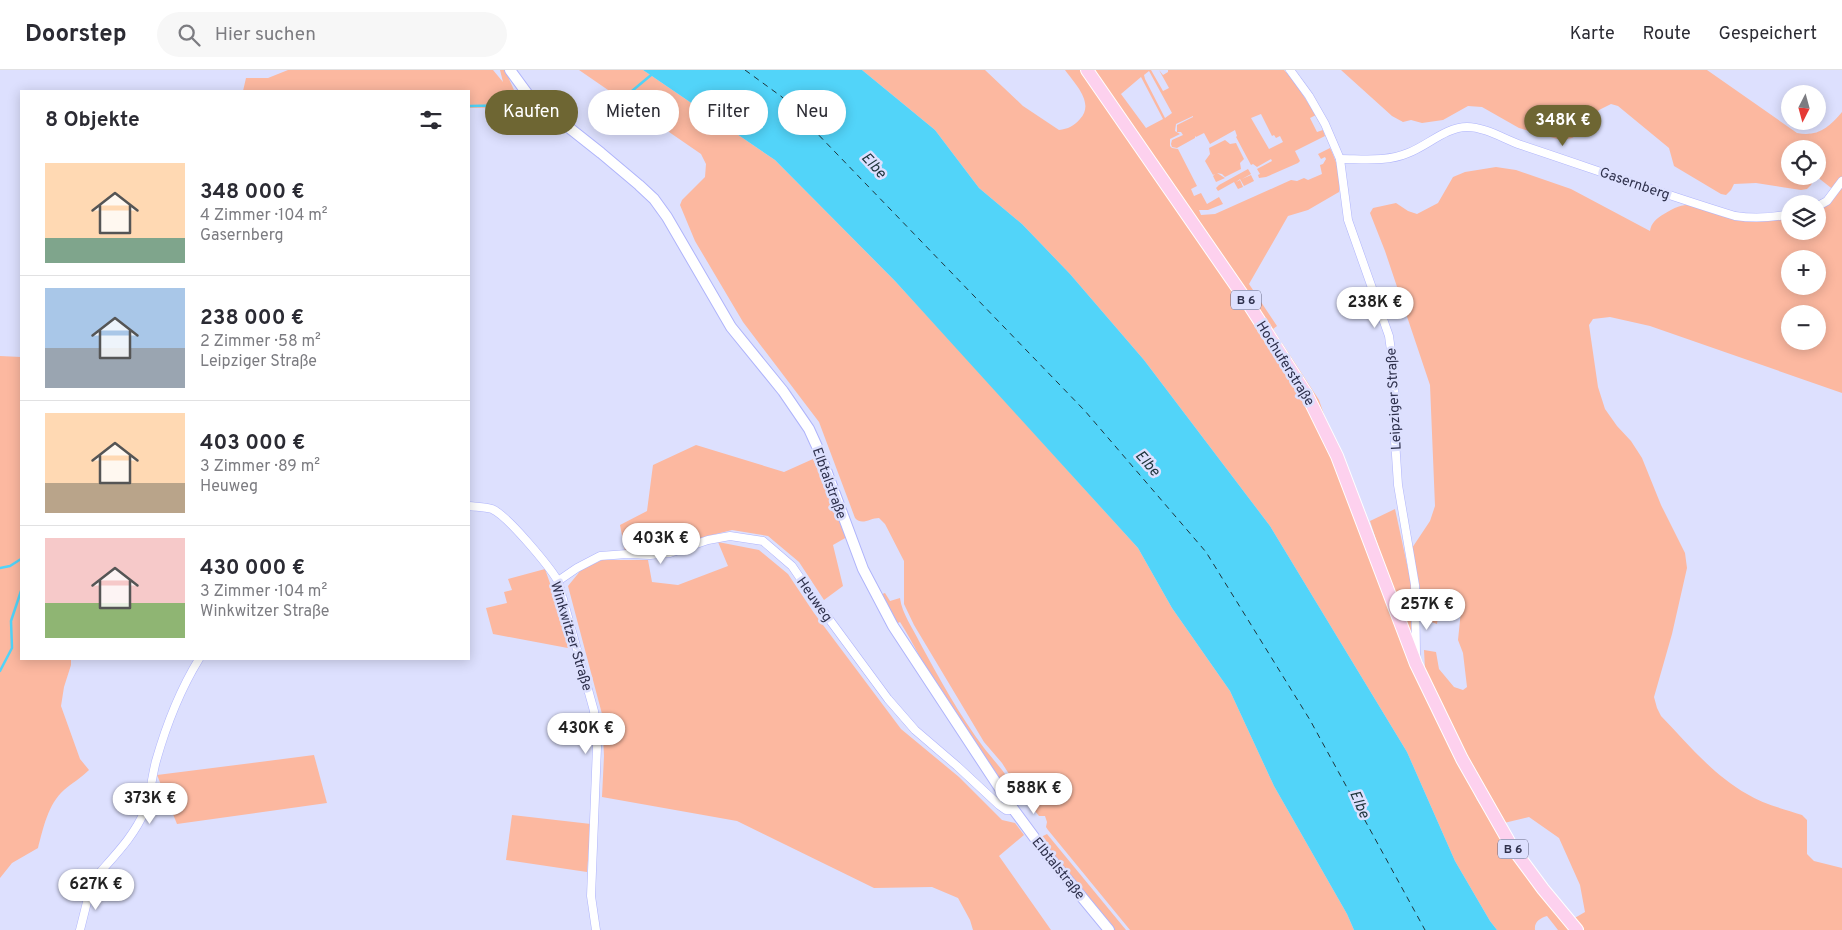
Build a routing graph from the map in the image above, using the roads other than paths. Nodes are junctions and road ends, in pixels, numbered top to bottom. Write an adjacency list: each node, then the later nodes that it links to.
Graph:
1 (510, 70): 14 (street, Elbtalstraße)
2 (1087, 70): 11 (main road, Hochuferstraße / B 6)
3 (1290, 70): 4 (street, Leipziger Straße)
4 (1340, 159): 7 (street, Gasernberg); 10 (street, Leipziger Straße)
5 (1842, 181): 6 (street)
6 (1826, 202)
7 (1781, 216)
8 (470, 506): 9 (street, Winkwitzer Straße)
9 (558, 581): 14 (street, Heuweg); 16 (street, Winkwitzer Straße)
10 (1416, 598): 11 (street); 13 (street, Leipziger Straße)
11 (1397, 614): 13 (main road, B 6)
12 (198, 660): 15 (street)
13 (1416, 664): 18 (main road, B 6)
14 (1014, 810): 17 (street, Elbtalstraße)
15 (80, 930)
16 (596, 930)
17 (1109, 930)
18 (1577, 930)

